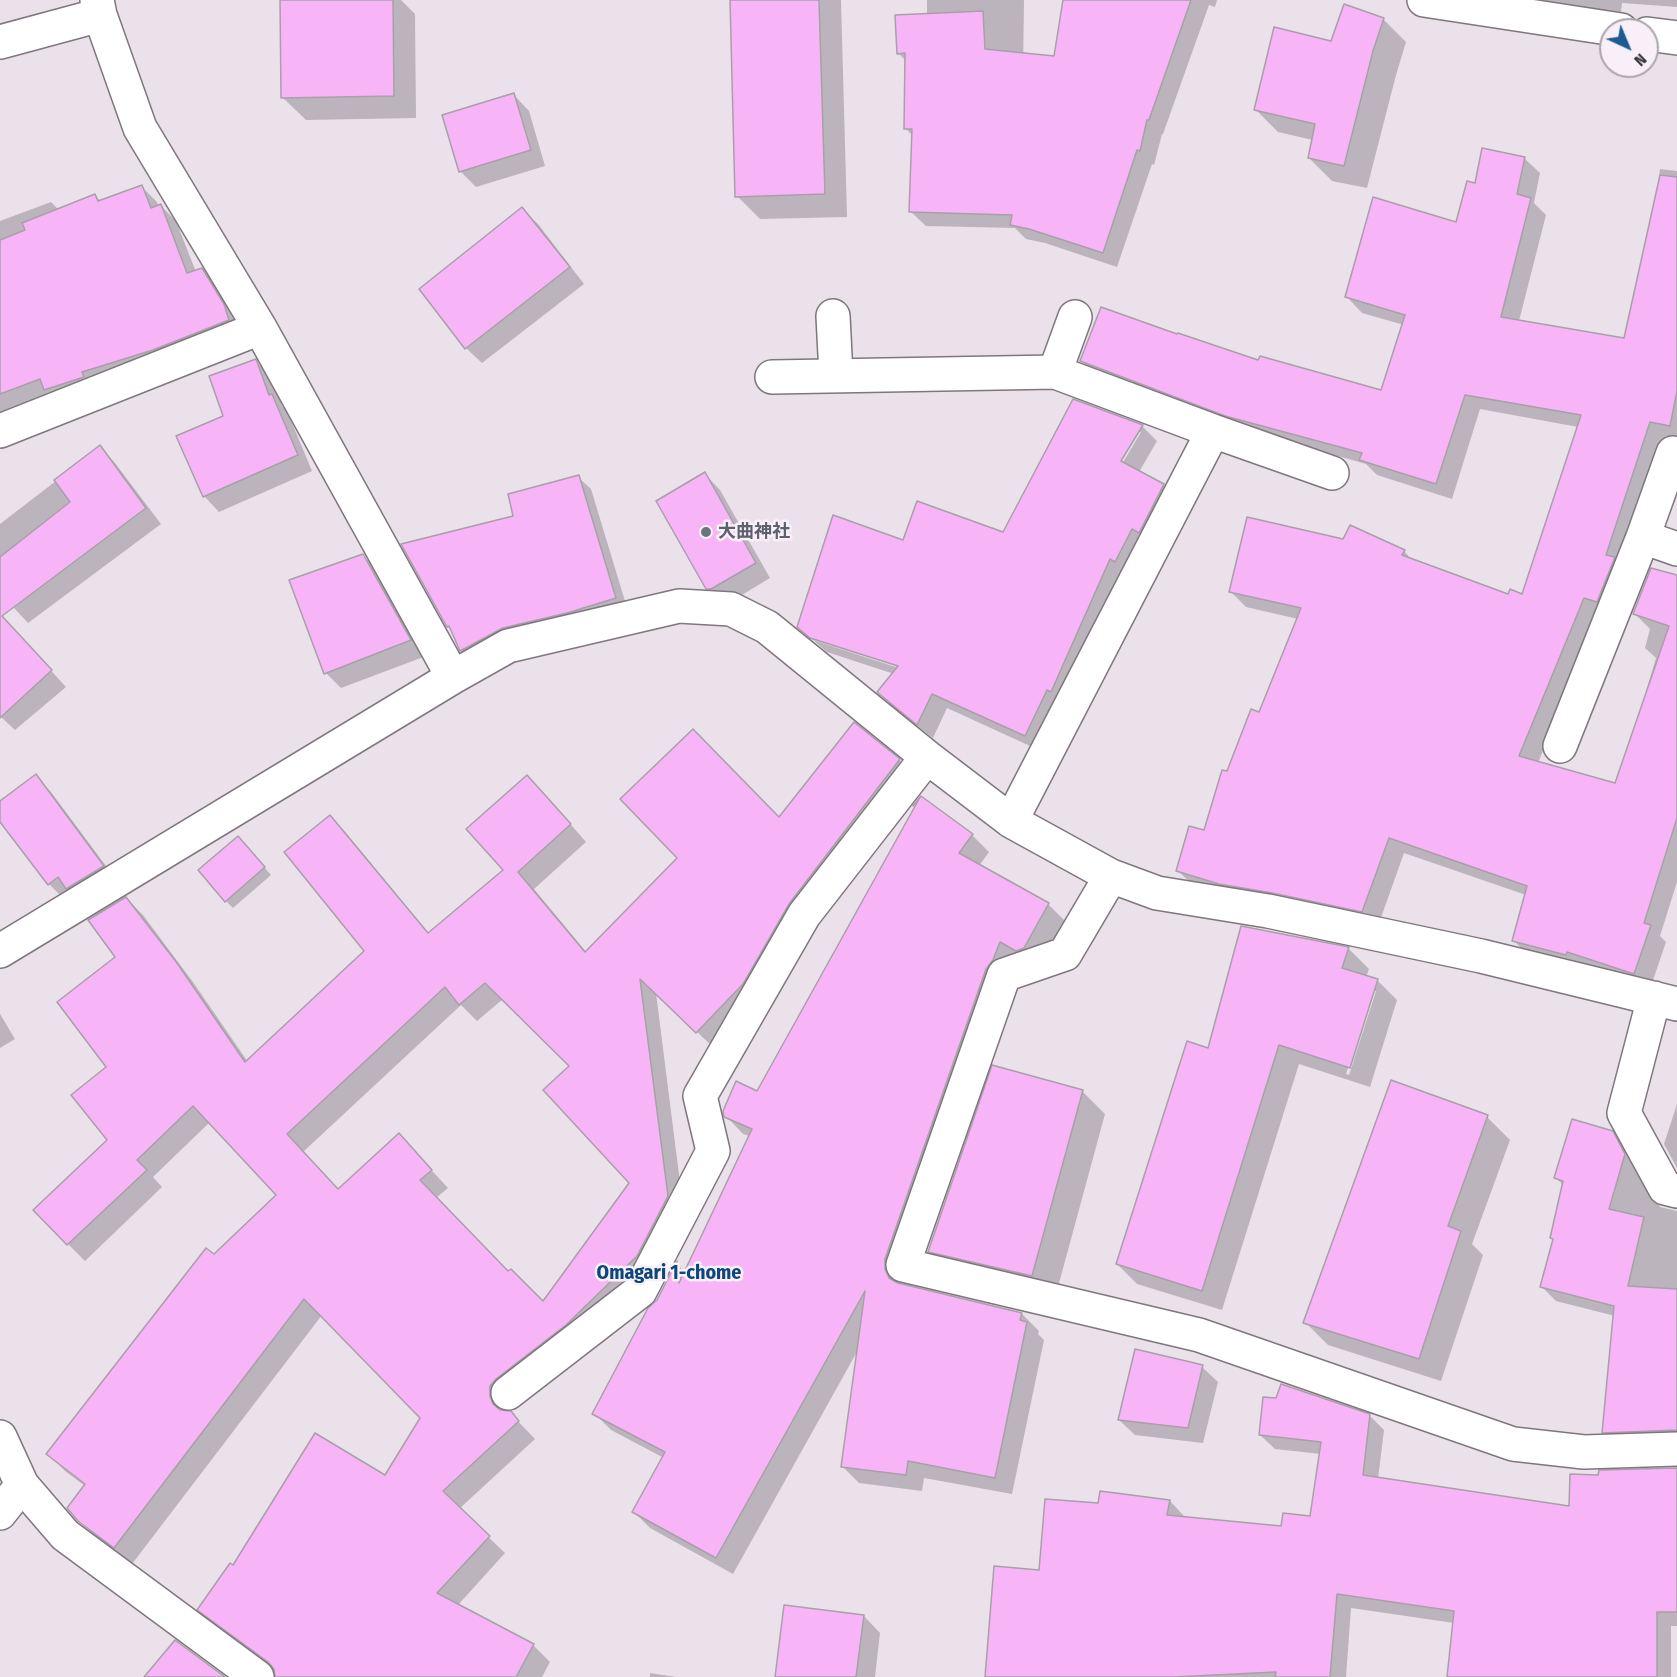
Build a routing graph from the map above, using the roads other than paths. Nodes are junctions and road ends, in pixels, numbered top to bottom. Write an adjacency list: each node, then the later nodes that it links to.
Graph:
1 (1424, 0): 3 (street)
2 (98, 7): 6 (street); 9 (street)
3 (1599, 27)
4 (1659, 36): 5 (street)
5 (1677, 38)
6 (0, 42)
7 (833, 316): 11 (street)
8 (1075, 317): 10 (street)
9 (260, 328): 14 (street); 19 (street)
10 (1055, 372): 11 (street); 13 (street)
11 (836, 375): 12 (street)
12 (772, 377)
13 (1213, 430): 16 (street); 22 (street)
14 (0, 431)
15 (1673, 453): 17 (street)
16 (1332, 473)
17 (1643, 537): 18 (street); 20 (street)
18 (1677, 549)
19 (453, 677): 21 (street); 24 (street)
20 (1560, 746)
21 (927, 757): 22 (street); 27 (street)
22 (1011, 821): 23 (street)
23 (1111, 876): 25 (street); 29 (street)
24 (0, 951)
25 (1666, 1001): 26 (street)
26 (1677, 1191)
27 (508, 1393)
28 (0, 1437): 30 (street)
29 (1677, 1449)
30 (22, 1485): 31 (street); 32 (street)
31 (0, 1513)
32 (257, 1677)

